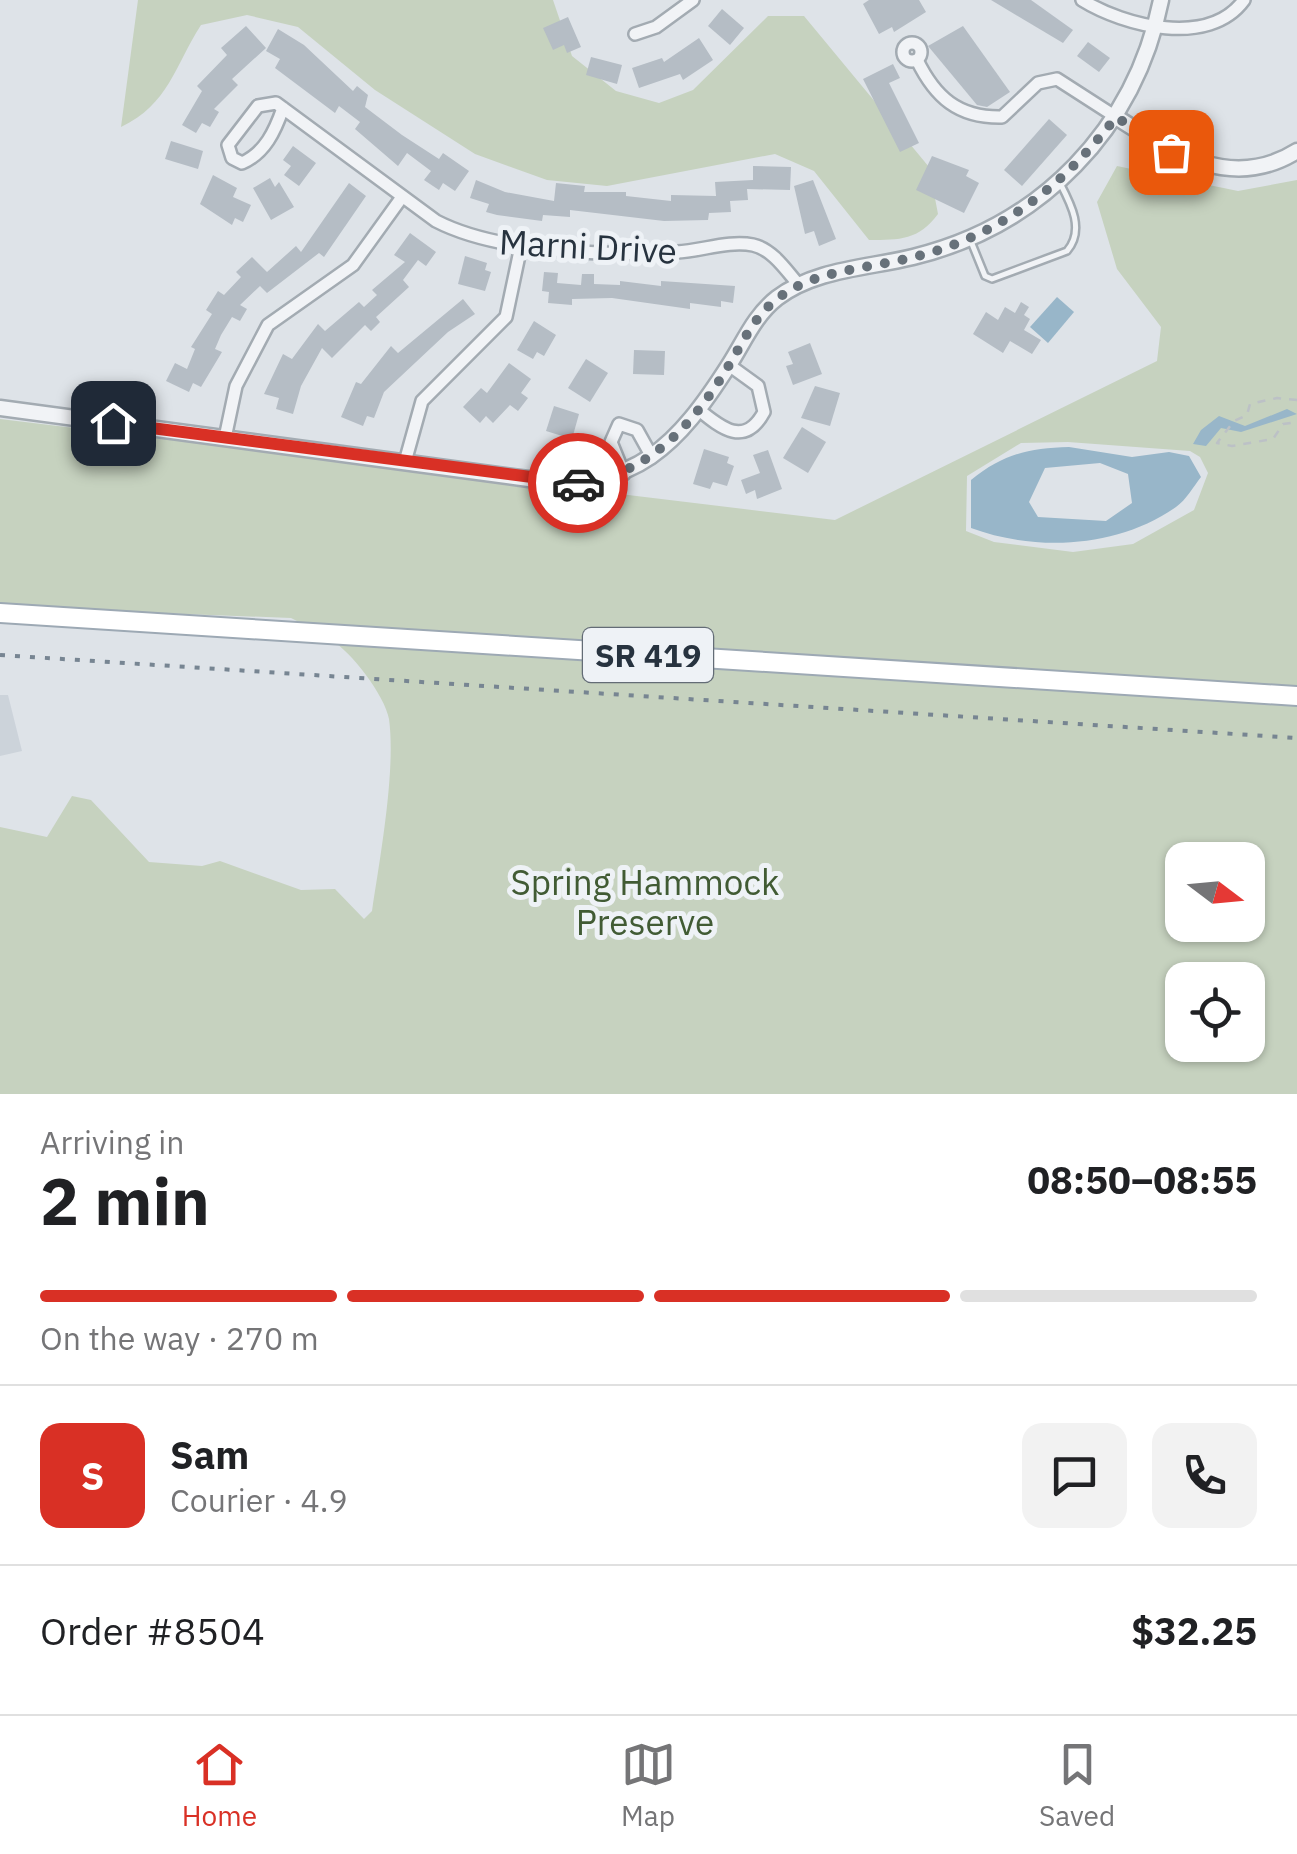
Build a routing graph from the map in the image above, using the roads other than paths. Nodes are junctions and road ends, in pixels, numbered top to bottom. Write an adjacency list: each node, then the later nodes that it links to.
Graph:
1 (693, 0): 6 (street)
2 (1082, 0): 5 (street)
3 (1161, 0): 5 (street)
4 (1244, 0): 5 (street)
5 (1155, 29): 9 (street)
6 (635, 34)
7 (916, 60): 9 (street)
8 (283, 108): 8 (street); 12 (street, Marni Drive)
9 (1116, 117): 10 (street); 11 (street)
10 (1297, 151)
11 (1060, 183): 13 (street); 13 (lane)
12 (402, 197): 14 (street, Marni Drive); 19 (street)
13 (970, 239): 15 (street)
14 (521, 246): 15 (street, Marni Drive); 21 (street)
15 (798, 284): 16 (street)
16 (729, 366): 18 (street); 18 (street)
17 (0, 408): 19 (street)
18 (698, 409): 20 (street)
19 (225, 438): 21 (street)
20 (652, 457): 22 (street); 22 (street)
21 (405, 462): 22 (street)
22 (624, 474)
23 (0, 612): 24 (main road, SR 419)
24 (1297, 696)

